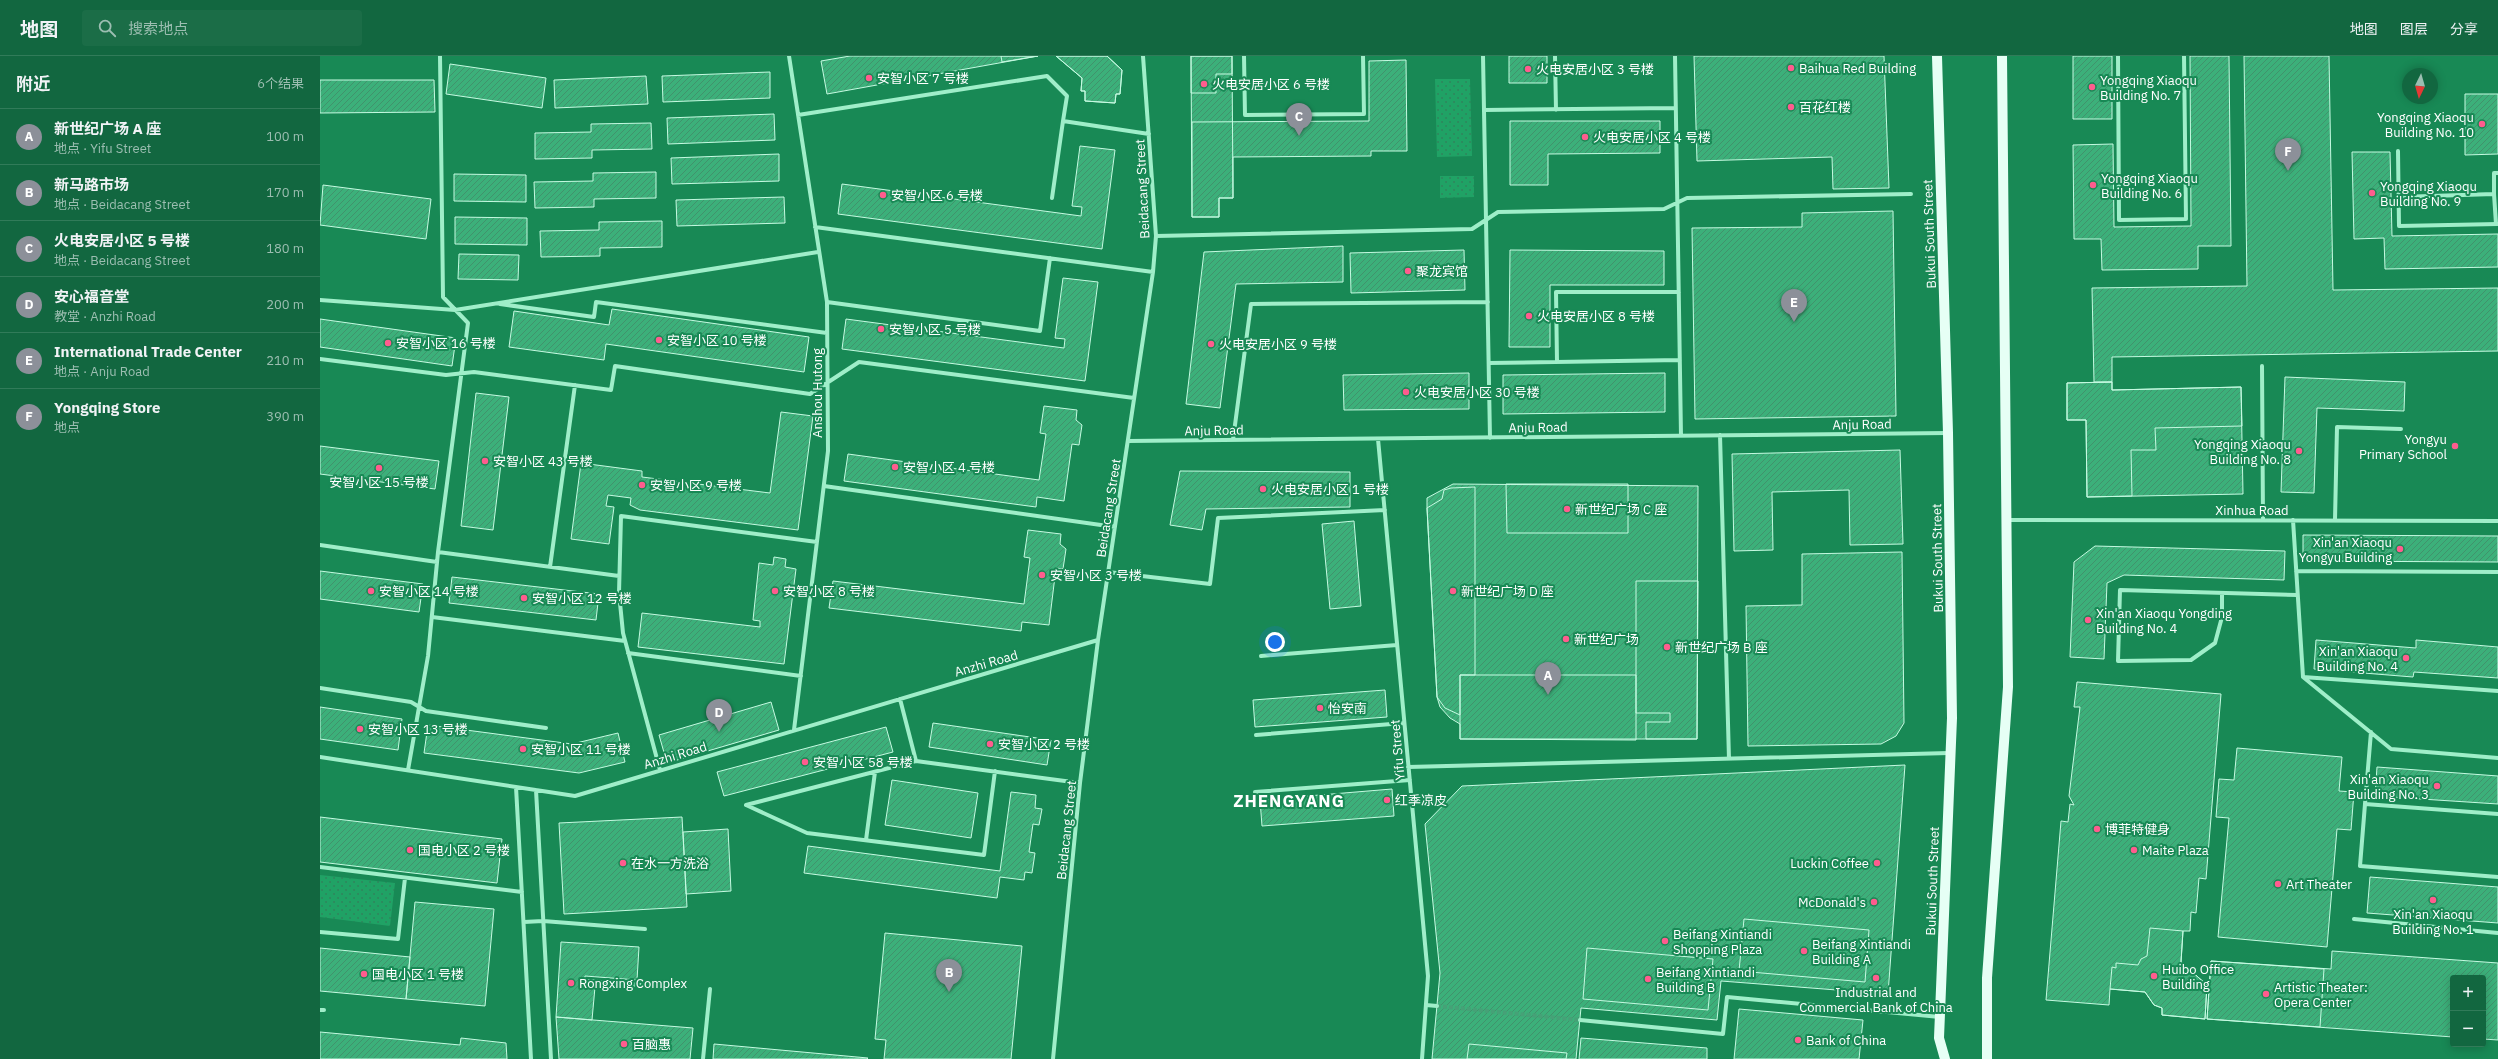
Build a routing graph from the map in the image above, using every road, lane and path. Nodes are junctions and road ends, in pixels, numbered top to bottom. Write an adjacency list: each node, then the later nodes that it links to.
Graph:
1 (440, 56): 38 (street)
2 (789, 56): 16 (street, Anshou Hutong)
3 (1143, 56): 18 (street, Beidacang Street)
4 (1244, 56): 5 (street)
5 (1363, 56)
6 (1483, 56): 14 (street)
7 (1555, 56): 15 (street)
8 (1674, 56): 13 (street)
9 (1937, 56): 50 (main road, Bukui South Street)
10 (2002, 56): 59 (main road)
11 (2118, 56): 12 (street)
12 (2184, 56)
13 (1675, 108): 15 (street); 25 (street)
14 (1484, 110): 15 (street); 26 (street)
15 (1556, 110)
16 (798, 115): 17 (street); 28 (street, Anshou Hutong)
17 (1063, 122): 18 (street); 24 (street)
18 (1149, 134): 29 (street, Beidacang Street)
19 (2398, 150): 23 (street)
20 (2498, 173): 22 (street)
21 (1911, 194): 25 (street)
22 (2494, 194): 23 (street); 27 (street)
23 (2399, 197): 27 (street)
24 (1052, 198)
25 (1677, 203): 26 (street); 33 (street)
26 (1486, 220): 29 (street); 36 (street)
27 (2497, 224)
28 (814, 227): 30 (street, Anshou Hutong); 31 (street)
29 (1156, 236): 32 (street, Beidacang Street)
30 (818, 252): 35 (street, Anshou Hutong); 37 (street)
31 (1050, 258): 32 (street); 35 (street)
32 (1153, 272): 48 (street, Beidacang Street)
33 (1679, 292): 41 (street); 42 (street)
34 (320, 300): 38 (street)
35 (827, 302): 39 (street, Anshou Hutong)
36 (1488, 302): 43 (street); 55 (street)
37 (495, 303): 38 (street); 39 (street)
38 (455, 310): 45 (street)
39 (827, 334): 46 (street, Anshou Hutong)
40 (320, 359): 45 (street)
41 (1680, 360): 42 (street); 52 (street)
42 (1557, 362): 43 (street)
43 (1489, 363): 53 (street)
44 (2262, 366): 60 (street)
45 (461, 374): 47 (street); 67 (street)
46 (827, 383): 47 (street); 48 (street); 57 (street, Anshou Hutong)
47 (575, 386): 69 (street)
48 (1134, 398): 56 (street, Beidacang Street)
49 (2401, 429): 62 (street)
50 (1948, 433): 51 (street, Anju Road); 93 (main road, Bukui South Street)
51 (1720, 435): 52 (street, Anju Road); 96 (street)
52 (1681, 436): 53 (street, Anju Road)
53 (1490, 438): 54 (street, Anju Road)
54 (1378, 439): 55 (street, Anju Road); 58 (street, Yifu Street)
55 (1233, 440): 56 (street, Anju Road)
56 (1128, 441): 64 (street, Beidacang Street)
57 (824, 486): 64 (street); 65 (street, Anshou Hutong)
58 (1385, 510): 71 (street); 79 (street, Yifu Street)
59 (2007, 520): 60 (street, Xinhua Road); 134 (main road)
60 (2262, 520): 61 (street, Xinhua Road)
61 (2293, 520): 62 (street, Xinhua Road); 70 (street)
62 (2335, 520): 63 (street, Xinhua Road)
63 (2498, 521)
64 (1115, 528): 71 (street, Beidacang Street)
65 (817, 542): 73 (street); 82 (street, Anshou Hutong)
66 (320, 545): 68 (street)
67 (438, 552): 68 (street); 69 (street)
68 (437, 562): 76 (street)
69 (550, 567): 73 (street)
70 (2296, 571): 72 (street); 75 (street)
71 (1108, 572): 77 (street, Beidacang Street)
72 (2498, 572)
73 (619, 576): 78 (street)
74 (2222, 593): 74 (street); 75 (street)
75 (2298, 595): 83 (street)
76 (432, 617): 78 (street); 87 (street)
77 (1098, 640): 86 (street, Anzhi Road); 104 (street, Beidacang Street)
78 (625, 641): 80 (street)
79 (1397, 645): 81 (street); 88 (street, Yifu Street)
80 (628, 653): 82 (street); 100 (street)
81 (1261, 656)
82 (800, 676): 90 (street, Anshou Hutong)
83 (2303, 677): 85 (street); 91 (street)
84 (320, 688): 87 (street)
85 (2498, 691)
86 (900, 699): 90 (street, Anzhi Road); 97 (street)
87 (419, 707): 89 (street); 99 (street)
88 (1404, 723): 92 (street); 98 (street, Yifu Street)
89 (546, 728)
90 (794, 730): 100 (street, Anzhi Road)
91 (2371, 732): 95 (street); 108 (street)
92 (1256, 735)
93 (1950, 753): 96 (street); 126 (main road, Bukui South Street)
94 (320, 757): 99 (street, Anzhi Road)
95 (2498, 758)
96 (1729, 759): 98 (street)
97 (916, 761): 101 (street); 102 (street)
98 (1408, 767): 103 (street, Yifu Street)
99 (408, 770): 105 (street, Anzhi Road)
100 (660, 770): 106 (street, Anzhi Road)
101 (995, 771): 104 (street); 110 (street)
102 (875, 772): 110 (street); 110 (street)
103 (1410, 780): 107 (street); 124 (street, Yifu Street)
104 (1080, 782): 131 (street, Beidacang Street)
105 (516, 787): 106 (street, Anzhi Road); 114 (street)
106 (536, 790): 116 (street)
107 (1254, 792)
108 (2365, 804): 109 (street); 112 (street)
109 (2498, 814)
110 (866, 840)
111 (320, 867): 113 (street)
112 (2498, 877)
113 (405, 878): 114 (street); 119 (street)
114 (522, 892): 117 (street)
115 (2354, 919): 120 (street)
116 (543, 921): 117 (street); 118 (street); 129 (street)
117 (524, 922): 128 (street)
118 (645, 930)
119 (320, 932)
120 (2498, 933)
121 (589, 981): 122 (street)
122 (640, 985)
123 (710, 989): 130 (street)
124 (1426, 1005): 125 (street); 132 (street, Yifu Street)
125 (1437, 1006)
126 (1940, 1017): 127 (street); 133 (main road, Bukui South Street)
127 (1580, 1020)
128 (531, 1059)
129 (551, 1059)
130 (703, 1059)
131 (1053, 1059)
132 (1422, 1059)
133 (1946, 1059)
134 (1987, 1059)

